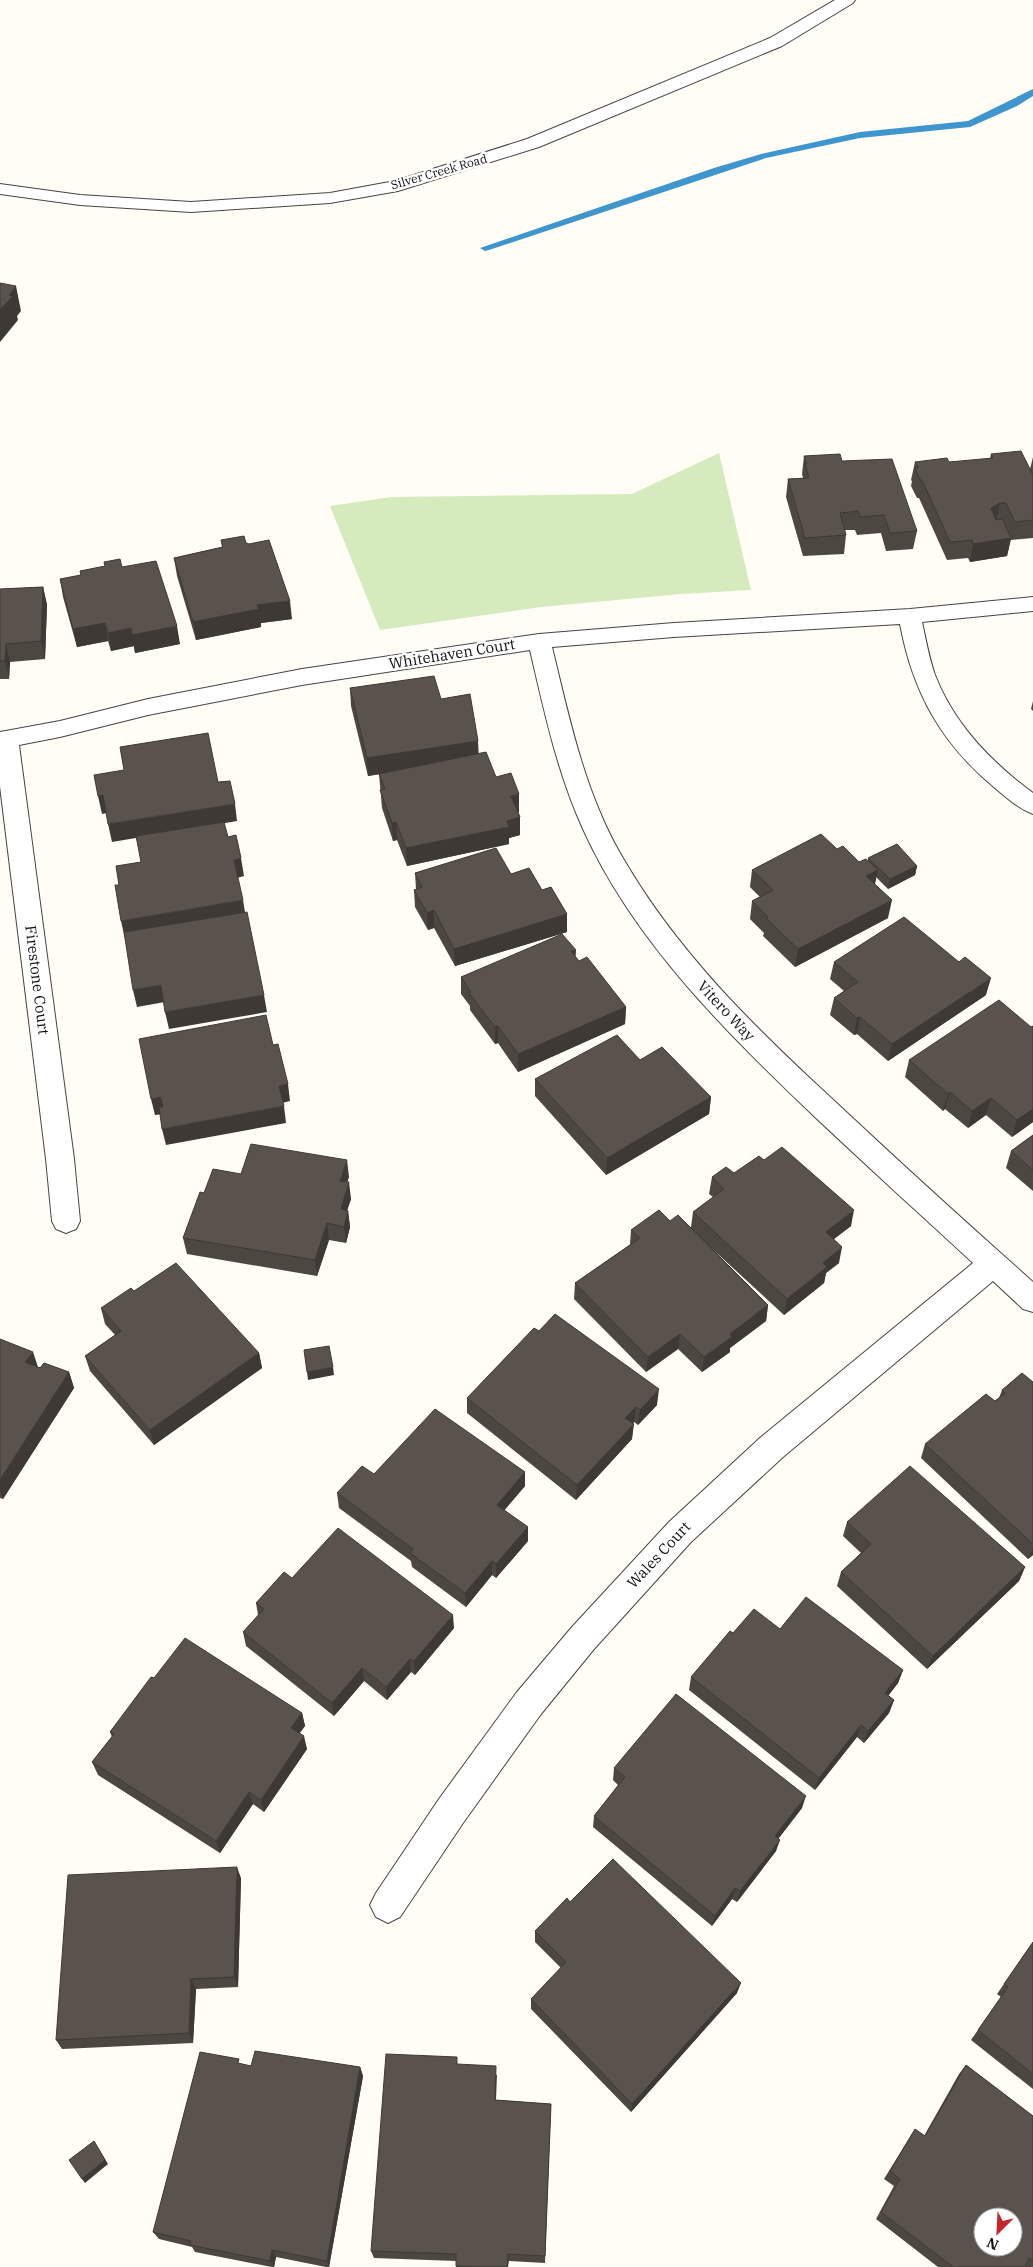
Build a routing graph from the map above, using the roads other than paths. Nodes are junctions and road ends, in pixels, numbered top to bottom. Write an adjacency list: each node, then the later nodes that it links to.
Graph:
1 (847, 0): 2 (street, Silver Creek Road)
2 (0, 188)
3 (1033, 604): 4 (street, Whitehaven Court)
4 (910, 616): 5 (street, Whitehaven Court); 7 (street)
5 (538, 641): 6 (street, Whitehaven Court); 9 (street, Vitero Way)
6 (3, 740): 8 (street, Firestone Court)
7 (1033, 805)
8 (66, 1222)
9 (993, 1264): 10 (street, Vitero Way); 11 (street, Wales Court)
10 (1033, 1300)
11 (388, 1905)

